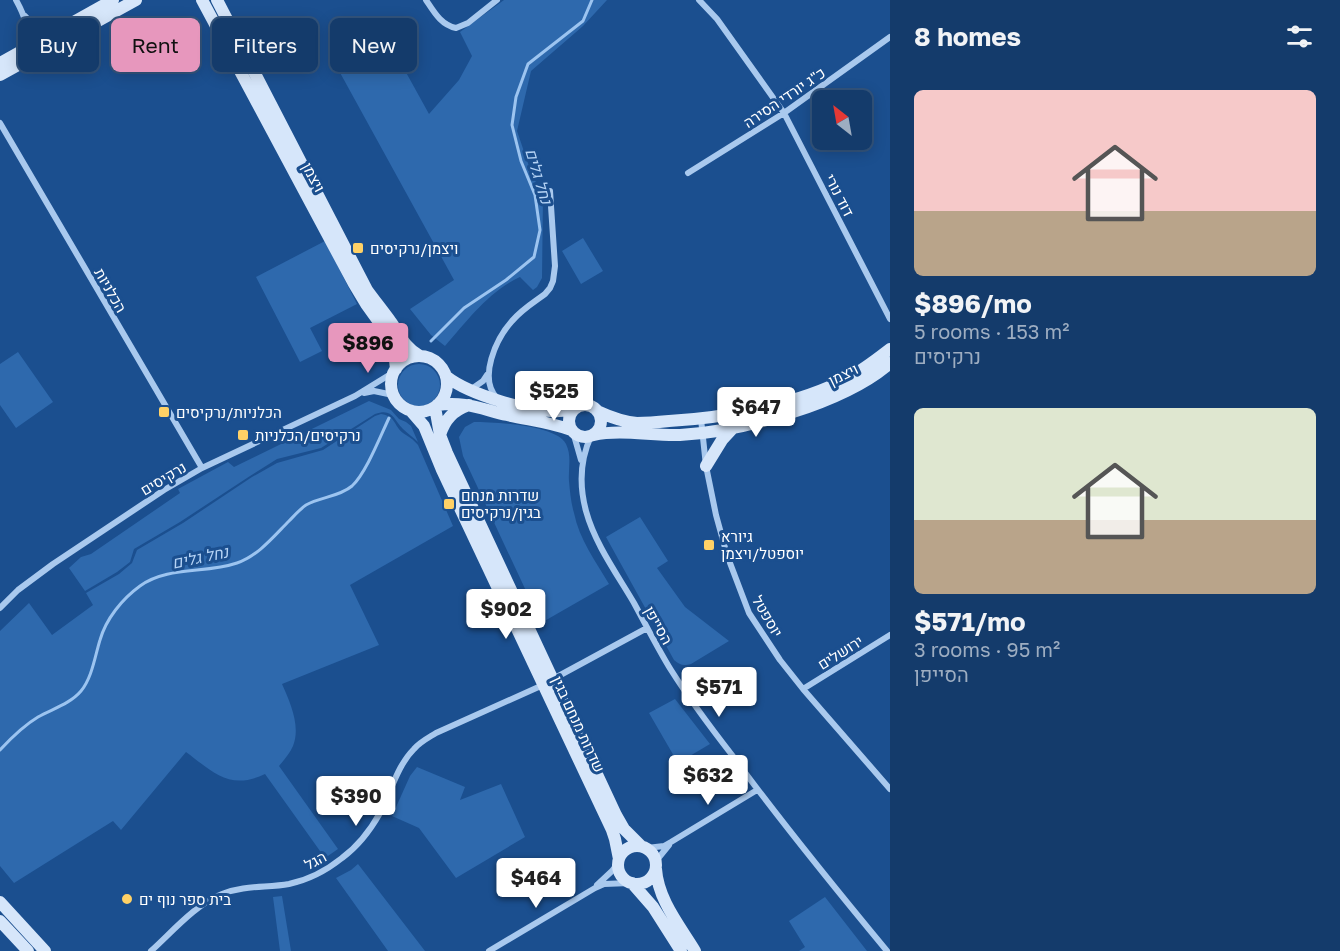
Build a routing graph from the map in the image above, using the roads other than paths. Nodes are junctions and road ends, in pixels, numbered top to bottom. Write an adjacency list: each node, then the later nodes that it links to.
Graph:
1 (16, 0): 9 (street)
2 (113, 0): 12 (street)
3 (136, 0): 16 (street)
4 (202, 0): 25 (street, ויצמן)
5 (216, 0): 23 (street, ויצמן)
6 (426, 0): 7 (street)
7 (497, 0)
8 (699, 0): 17 (street, דוד נורי)
9 (24, 15): 10 (street); 11 (street)
10 (25, 18)
11 (27, 18)
12 (81, 18)
13 (890, 37): 17 (street, כ"ג יורדי הסירה)
14 (18, 53): 15 (street)
15 (0, 63)
16 (0, 75)
17 (784, 113): 19 (street, כ"ג יורדי הסירה); 21 (street, דוד נורי)
18 (0, 123): 45 (street, הכלניות)
19 (688, 172)
20 (550, 191): 26 (street)
21 (890, 319)
22 (890, 348): 37 (street, ויצמן)
23 (420, 356): 25 (street); 27 (street)
24 (890, 363): 38 (street, ויצמן)
25 (395, 370): 29 (street); 30 (street, נרקיסים)
26 (488, 375): 28 (street); 31 (street)
27 (447, 377): 28 (street); 33 (street)
28 (470, 390): 31 (street)
29 (393, 395): 30 (street, נרקיסים); 35 (street)
30 (355, 396): 45 (street, נרקיסים)
31 (500, 400): 34 (street)
32 (469, 405): 33 (street); 39 (street); 41 (street)
33 (436, 406): 35 (street); 41 (street, שדרות מנחם בגין)
34 (577, 407): 36 (street); 39 (street)
35 (411, 411): 49 (street, שדרות מנחם בגין)
36 (597, 411): 37 (street, ויצמן); 42 (street)
37 (701, 419): 40 (street, יוספטל)
38 (734, 427): 40 (street, ויצמן); 44 (street)
39 (572, 431): 42 (street); 43 (street, הסייפן)
40 (701, 432): 42 (street, ויצמן); 44 (street, יוספטל)
41 (440, 435): 49 (street, שדרות מנחם בגין)
42 (592, 435): 43 (street, הסייפן)
43 (582, 463): 47 (street, הסייפן)
44 (706, 466): 50 (street, יוספטל)
45 (202, 468): 46 (street, נרקיסים)
46 (0, 608)
47 (648, 628): 49 (street, הגל); 52 (street, הסייפן)
48 (890, 635): 50 (street, ירושלים)
49 (548, 682): 54 (street, שדרות מנחם בגין); 55 (street, שדרות מנחם בגין); 63 (street, הגל)
50 (803, 689): 51 (street, יוספטל)
51 (890, 789)
52 (757, 790): 53 (street); 67 (street, הסייפן)
53 (671, 842): 54 (street); 56 (street)
54 (644, 847): 55 (street); 56 (street)
55 (618, 861): 57 (street); 58 (street)
56 (656, 864): 57 (street); 66 (street)
57 (631, 883): 58 (street); 65 (street)
58 (595, 888): 64 (street)
59 (0, 902): 62 (street)
60 (0, 921): 61 (street)
61 (28, 951)
62 (45, 951)
63 (151, 951)
64 (489, 951)
65 (681, 951)
66 (695, 951)
67 (887, 951)

